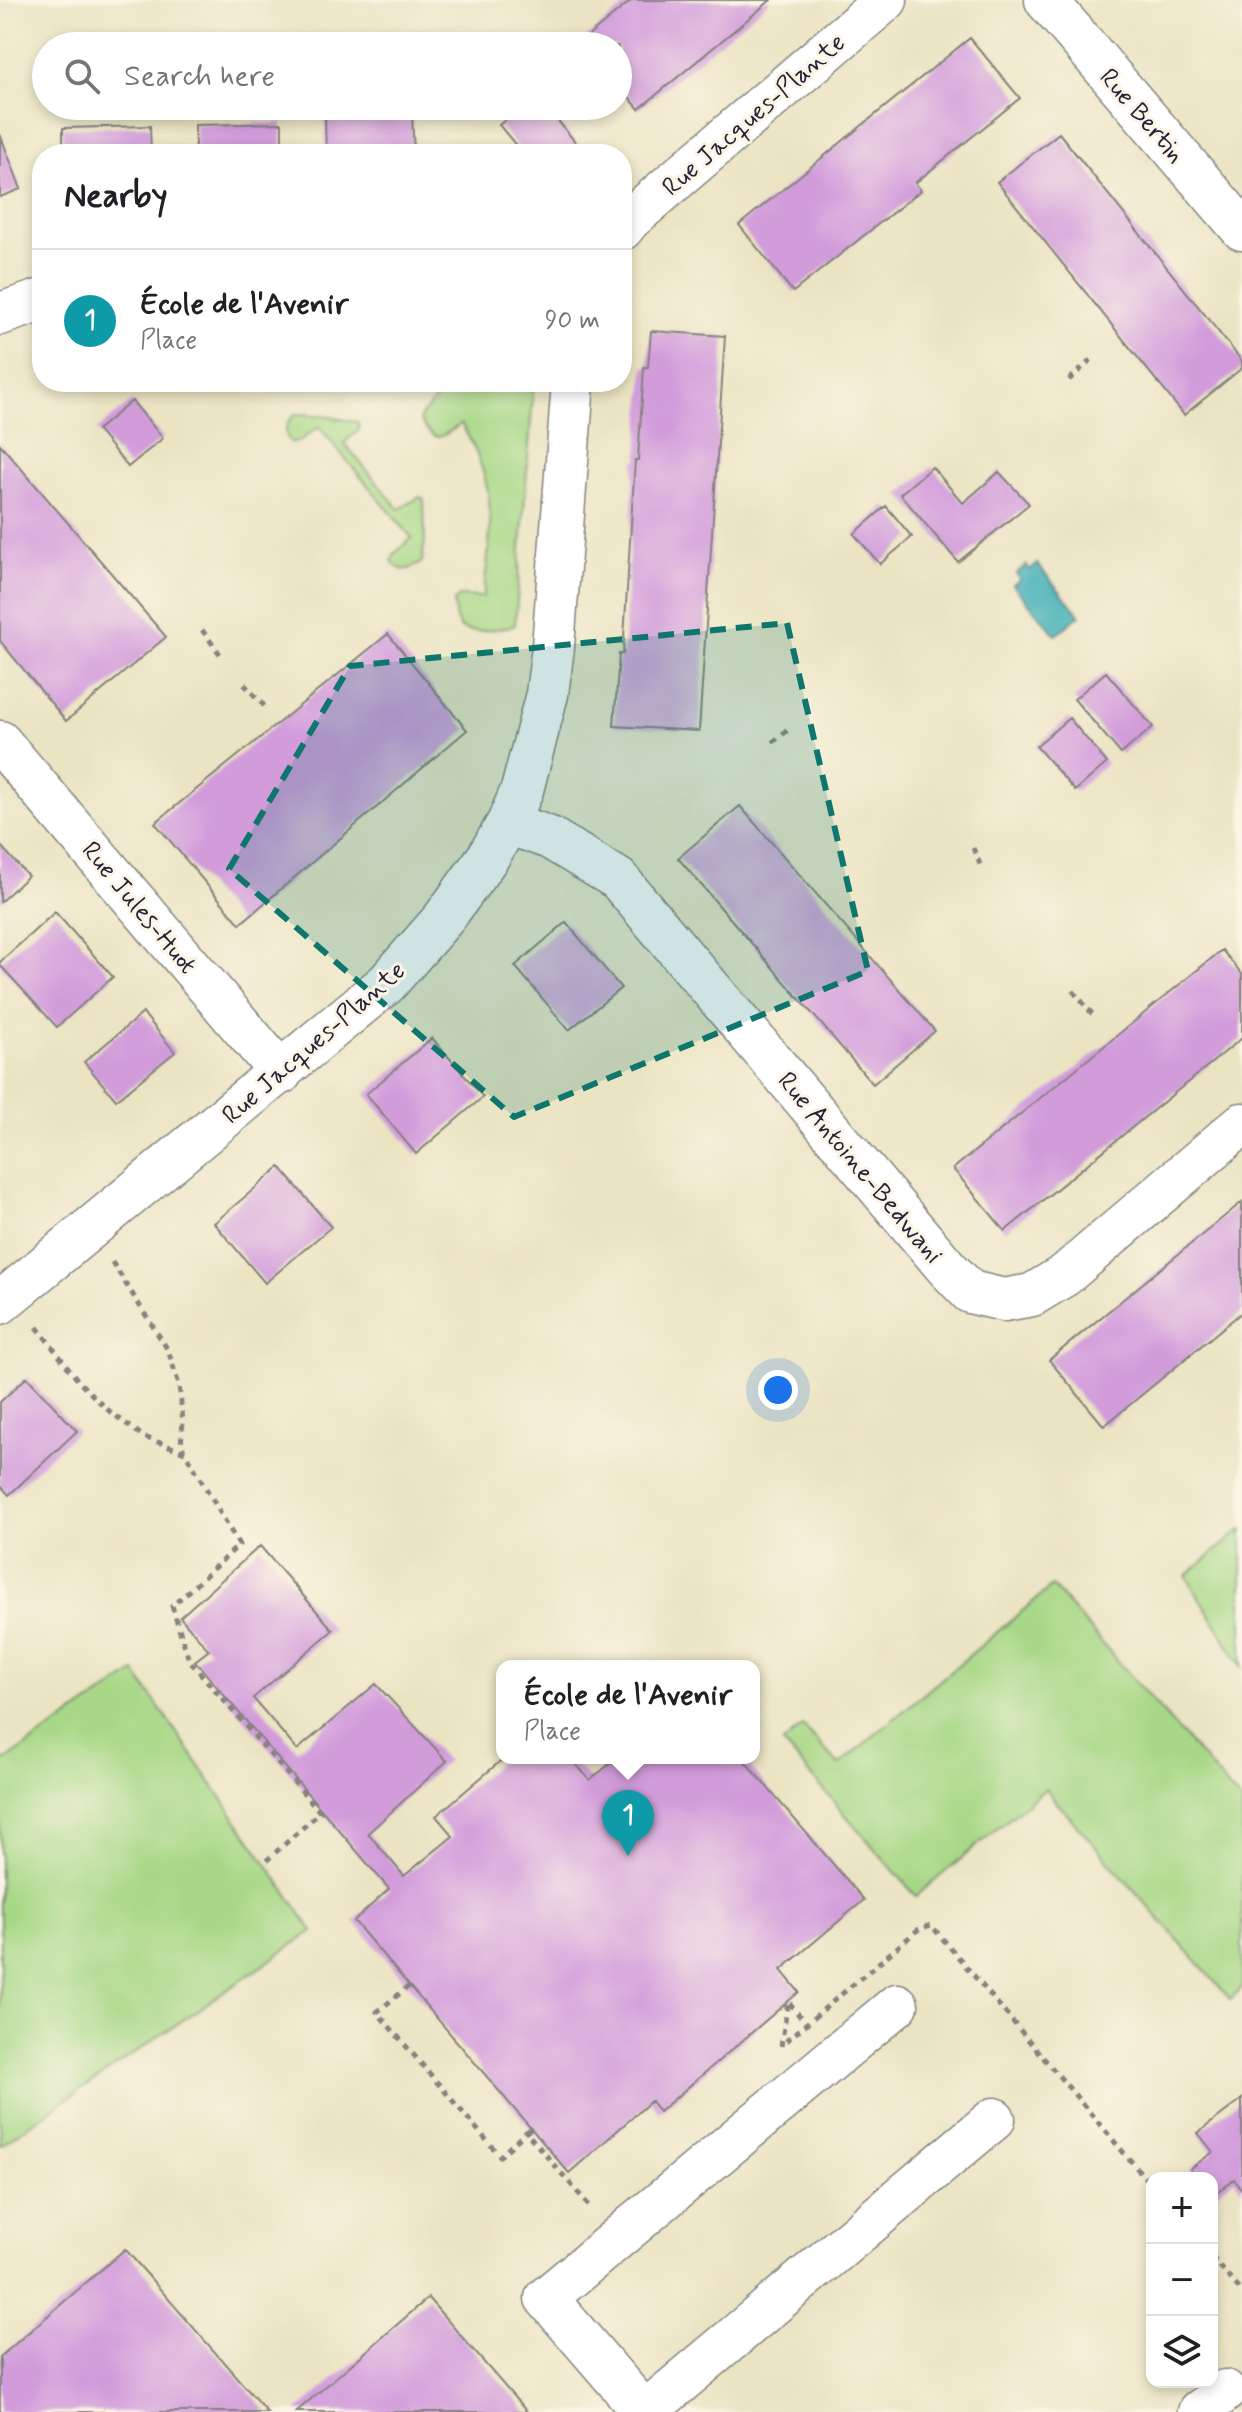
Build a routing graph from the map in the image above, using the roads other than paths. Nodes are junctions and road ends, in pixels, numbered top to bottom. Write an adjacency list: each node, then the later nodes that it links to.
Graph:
1 (886, 0): 3 (street, Rue Jacques-Plante)
2 (1046, 0): 4 (street, Rue Bertin)
3 (632, 217)
4 (1242, 229)
5 (32, 303): 6 (street)
6 (0, 314)
7 (572, 392): 9 (street, Rue Jacques-Plante)
8 (0, 742): 10 (street, Rue Jules-Huot)
9 (508, 823): 10 (street, Rue Jacques-Plante); 11 (street, Rue Antoine-Bedwani)
10 (281, 1073): 12 (street, Rue Jacques-Plante)
11 (1242, 1124)
12 (0, 1303)
13 (897, 2005): 15 (street)
14 (994, 2119): 15 (street)
15 (644, 2412)

